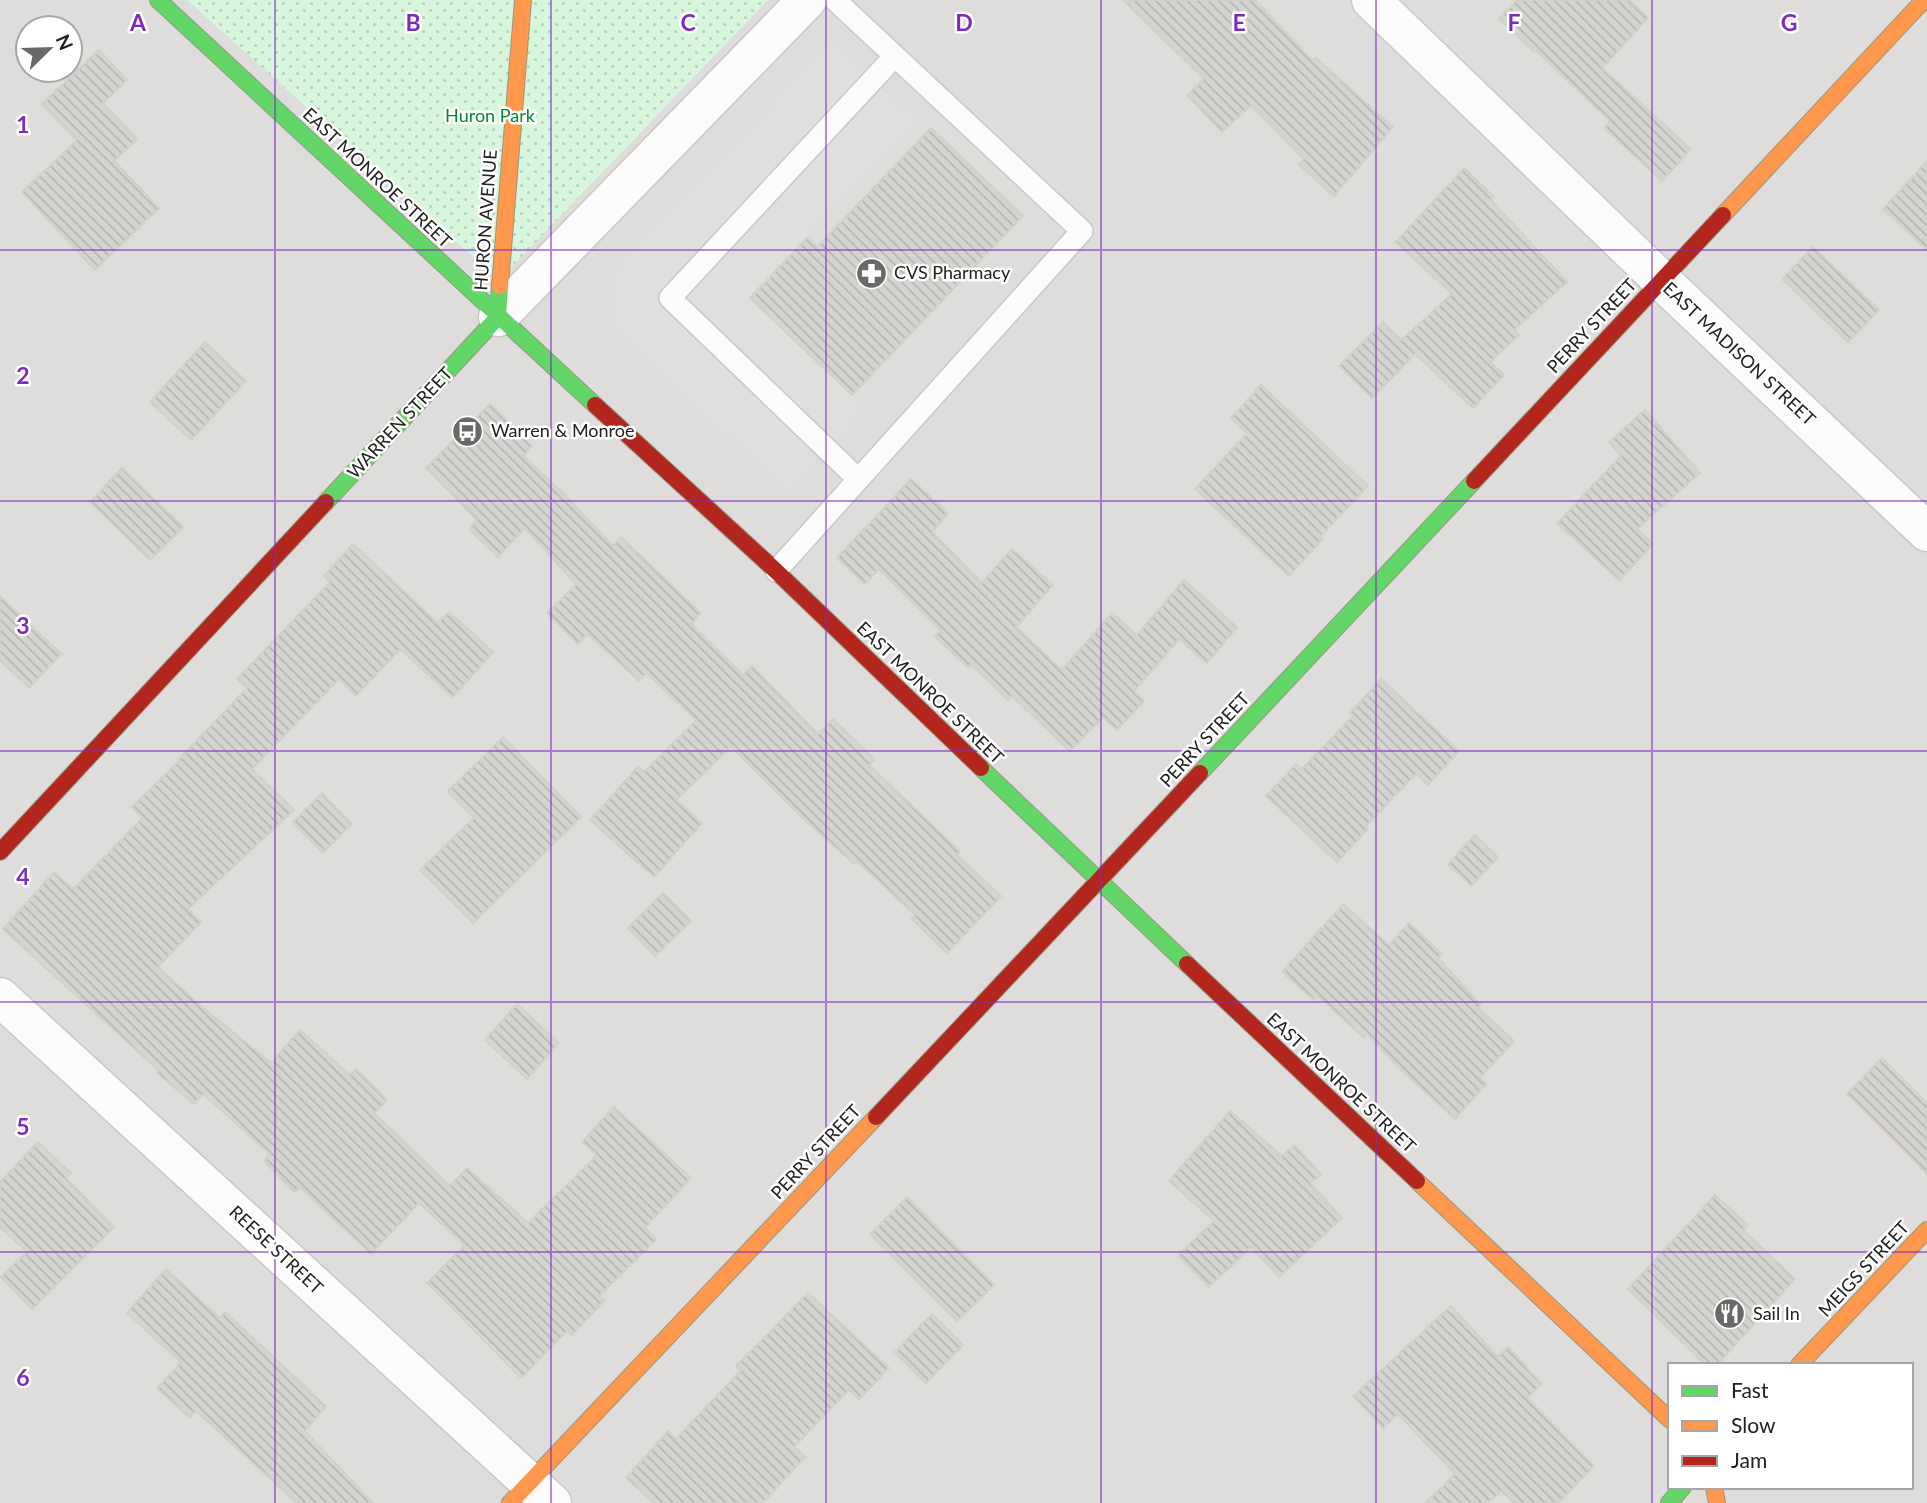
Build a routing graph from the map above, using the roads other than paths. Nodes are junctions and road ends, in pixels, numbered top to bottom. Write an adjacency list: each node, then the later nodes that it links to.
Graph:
1 (158, 0): 9 (main road, EAST MONROE STREET)
2 (523, 0): 9 (main road, HURON AVENUE)
3 (807, 0): 9 (street, WARREN STREET)
4 (835, 0): 7 (lane)
5 (1371, 0): 8 (street, EAST MADISON STREET)
6 (1924, 0): 8 (main road, PERRY STREET)
7 (894, 57): 10 (lane); 10 (lane)
8 (1661, 280): 11 (street, EAST MADISON STREET); 14 (main road, PERRY STREET)
9 (498, 317): 12 (main road, EAST MONROE STREET); 13 (main road, WARREN STREET)
10 (858, 479): 12 (lane)
11 (1927, 532)
12 (776, 571): 14 (main road, EAST MONROE STREET)
13 (0, 852)
14 (1098, 881): 18 (main road, EAST MONROE STREET); 20 (main road, PERRY STREET)
15 (0, 997): 20 (street, REESE STREET)
16 (1927, 1230): 17 (main road, MEIGS STREET)
17 (1801, 1363)
18 (1668, 1418)
19 (1682, 1489): 21 (main road)
20 (531, 1496)
21 (1669, 1503)

